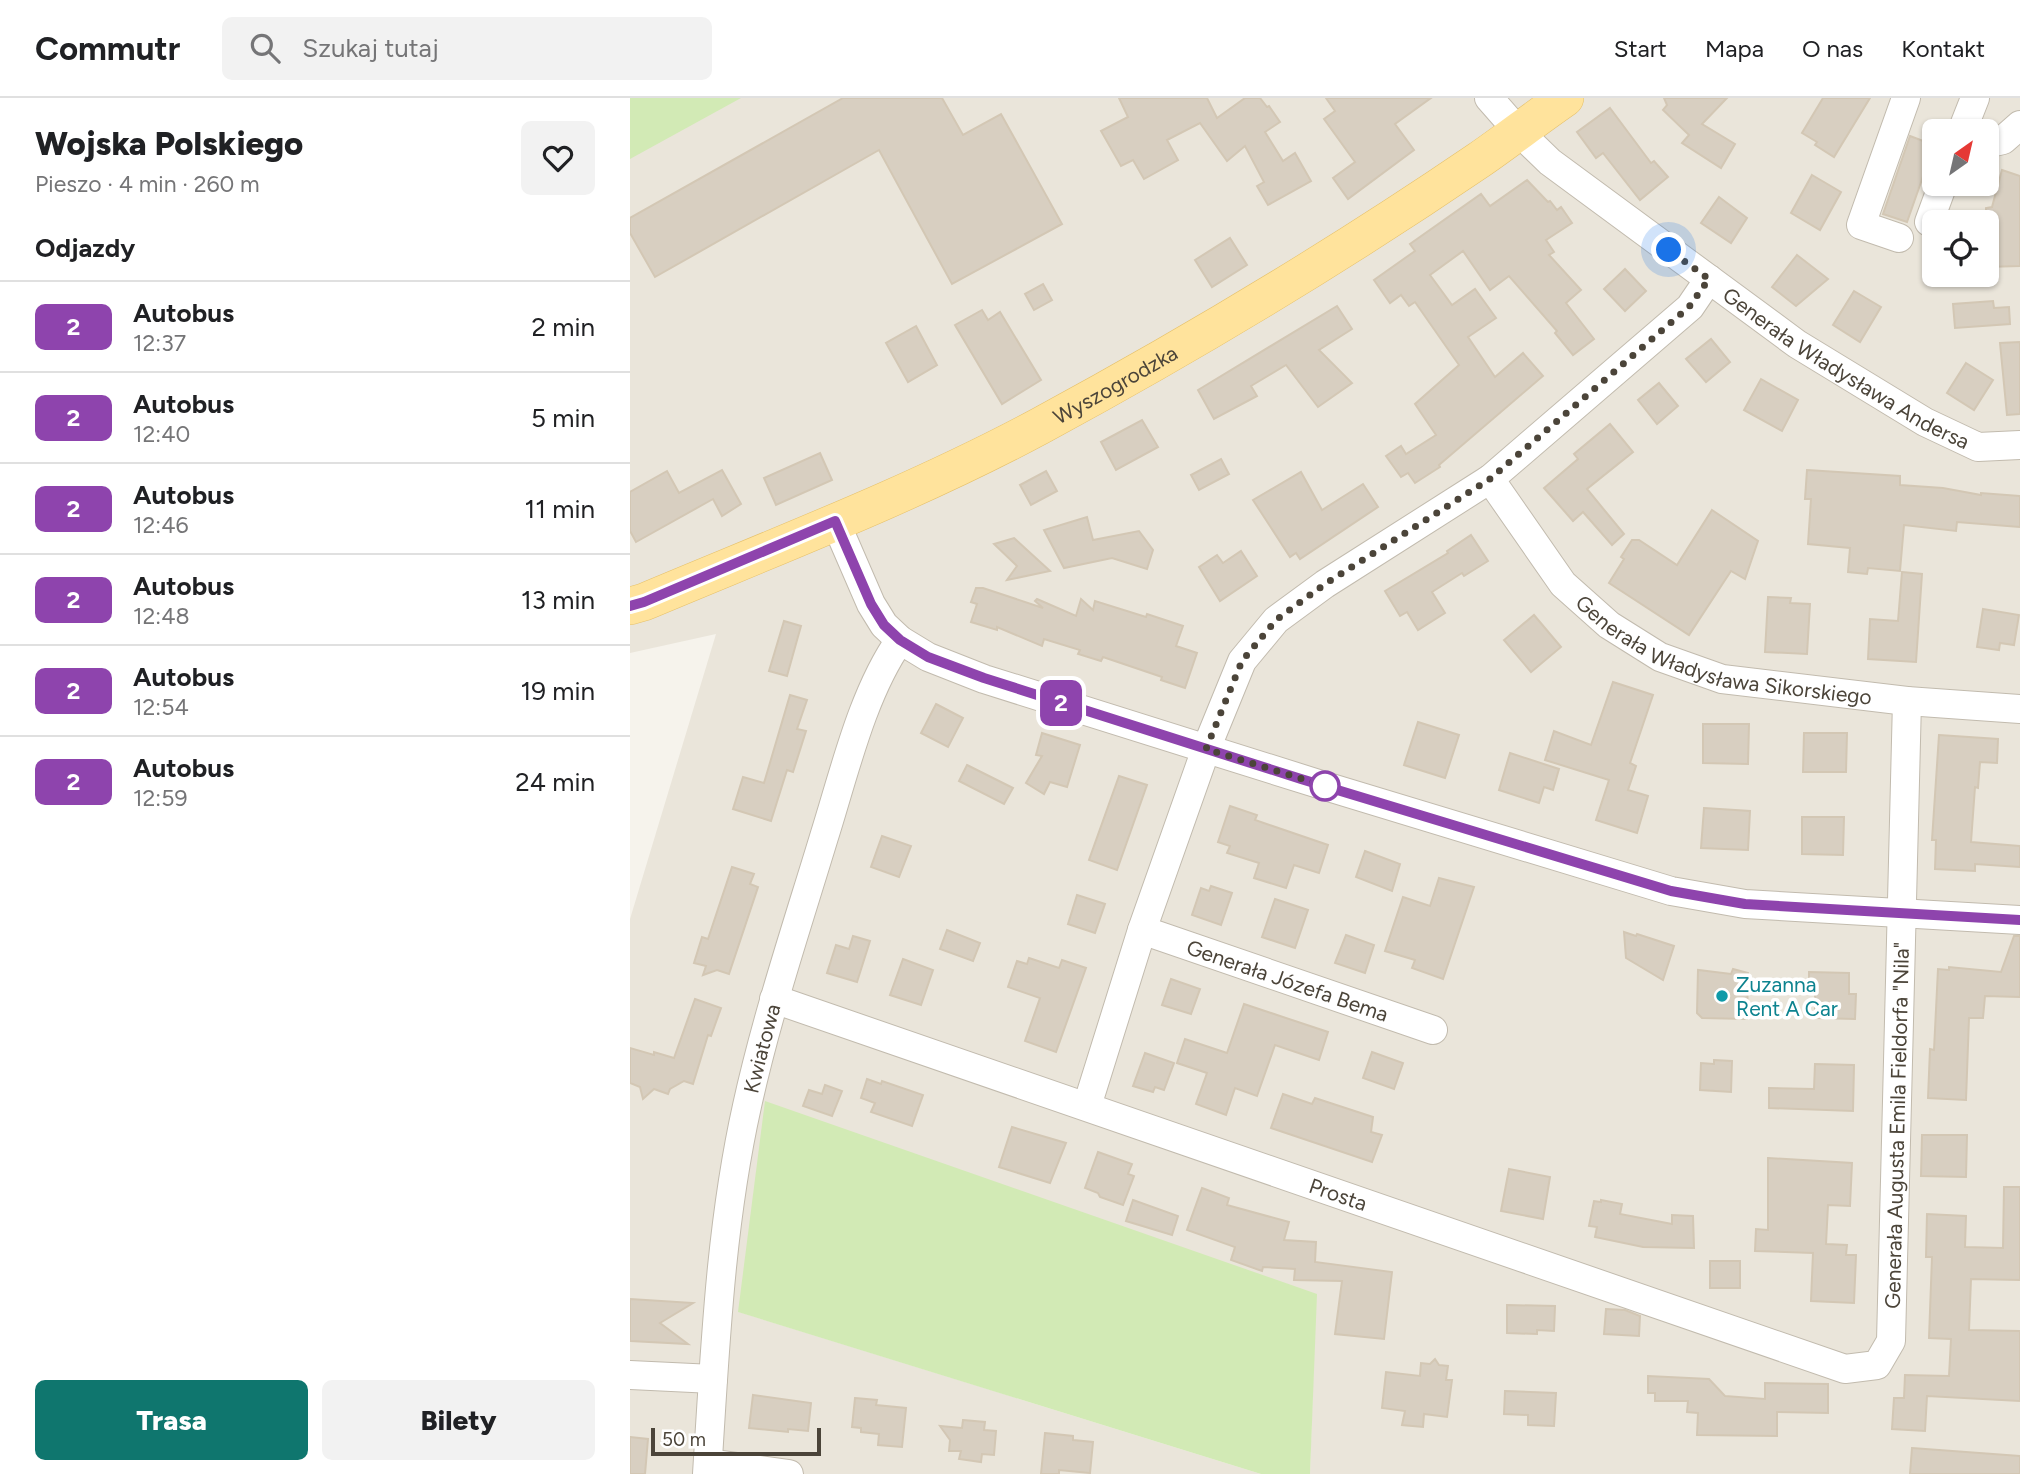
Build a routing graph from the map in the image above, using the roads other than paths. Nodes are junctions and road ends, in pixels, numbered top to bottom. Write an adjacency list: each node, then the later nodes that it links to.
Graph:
1 (1489, 98): 7 (street, Generała Władysława Andersa)
2 (1564, 98): 7 (main road, Wyszogrodzka)
3 (1906, 98): 9 (street)
4 (1975, 98): 5 (street)
5 (1967, 119)
6 (2020, 125): 8 (street)
7 (1518, 131): 10 (street, Generała Władysława Andersa); 13 (main road, Wyszogrodzka)
8 (1999, 141)
9 (1899, 238)
10 (1709, 279): 11 (street, Generała Władysława Andersa); 12 (street)
11 (2020, 445)
12 (1490, 479): 16 (street, Generała Władysława Sikorskiego); 18 (street)
13 (835, 521): 14 (main road, Wyszogrodzka); 15 (street)
14 (630, 606)
15 (900, 640): 18 (street); 22 (street, Kwiatowa)
16 (1907, 701): 17 (street, Generała Władysława Sikorskiego); 19 (street, Generała Augusta Emila Fieldorfa "Nila")
17 (2020, 709)
18 (1206, 749): 19 (street); 21 (street)
19 (1901, 912): 20 (street); 25 (street, Generała Augusta Emila Fieldorfa "Nila")
20 (2020, 920)
21 (1142, 930): 23 (street, Generała Józefa Bema); 24 (street)
22 (774, 999): 24 (street, Prosta); 27 (street, Kwiatowa)
23 (1433, 1030)
24 (1087, 1106): 25 (street, Prosta)
25 (1891, 1341)
26 (630, 1375): 27 (street)
27 (713, 1379): 28 (street, Kwiatowa)
28 (707, 1469): 29 (street)
29 (789, 1474)

